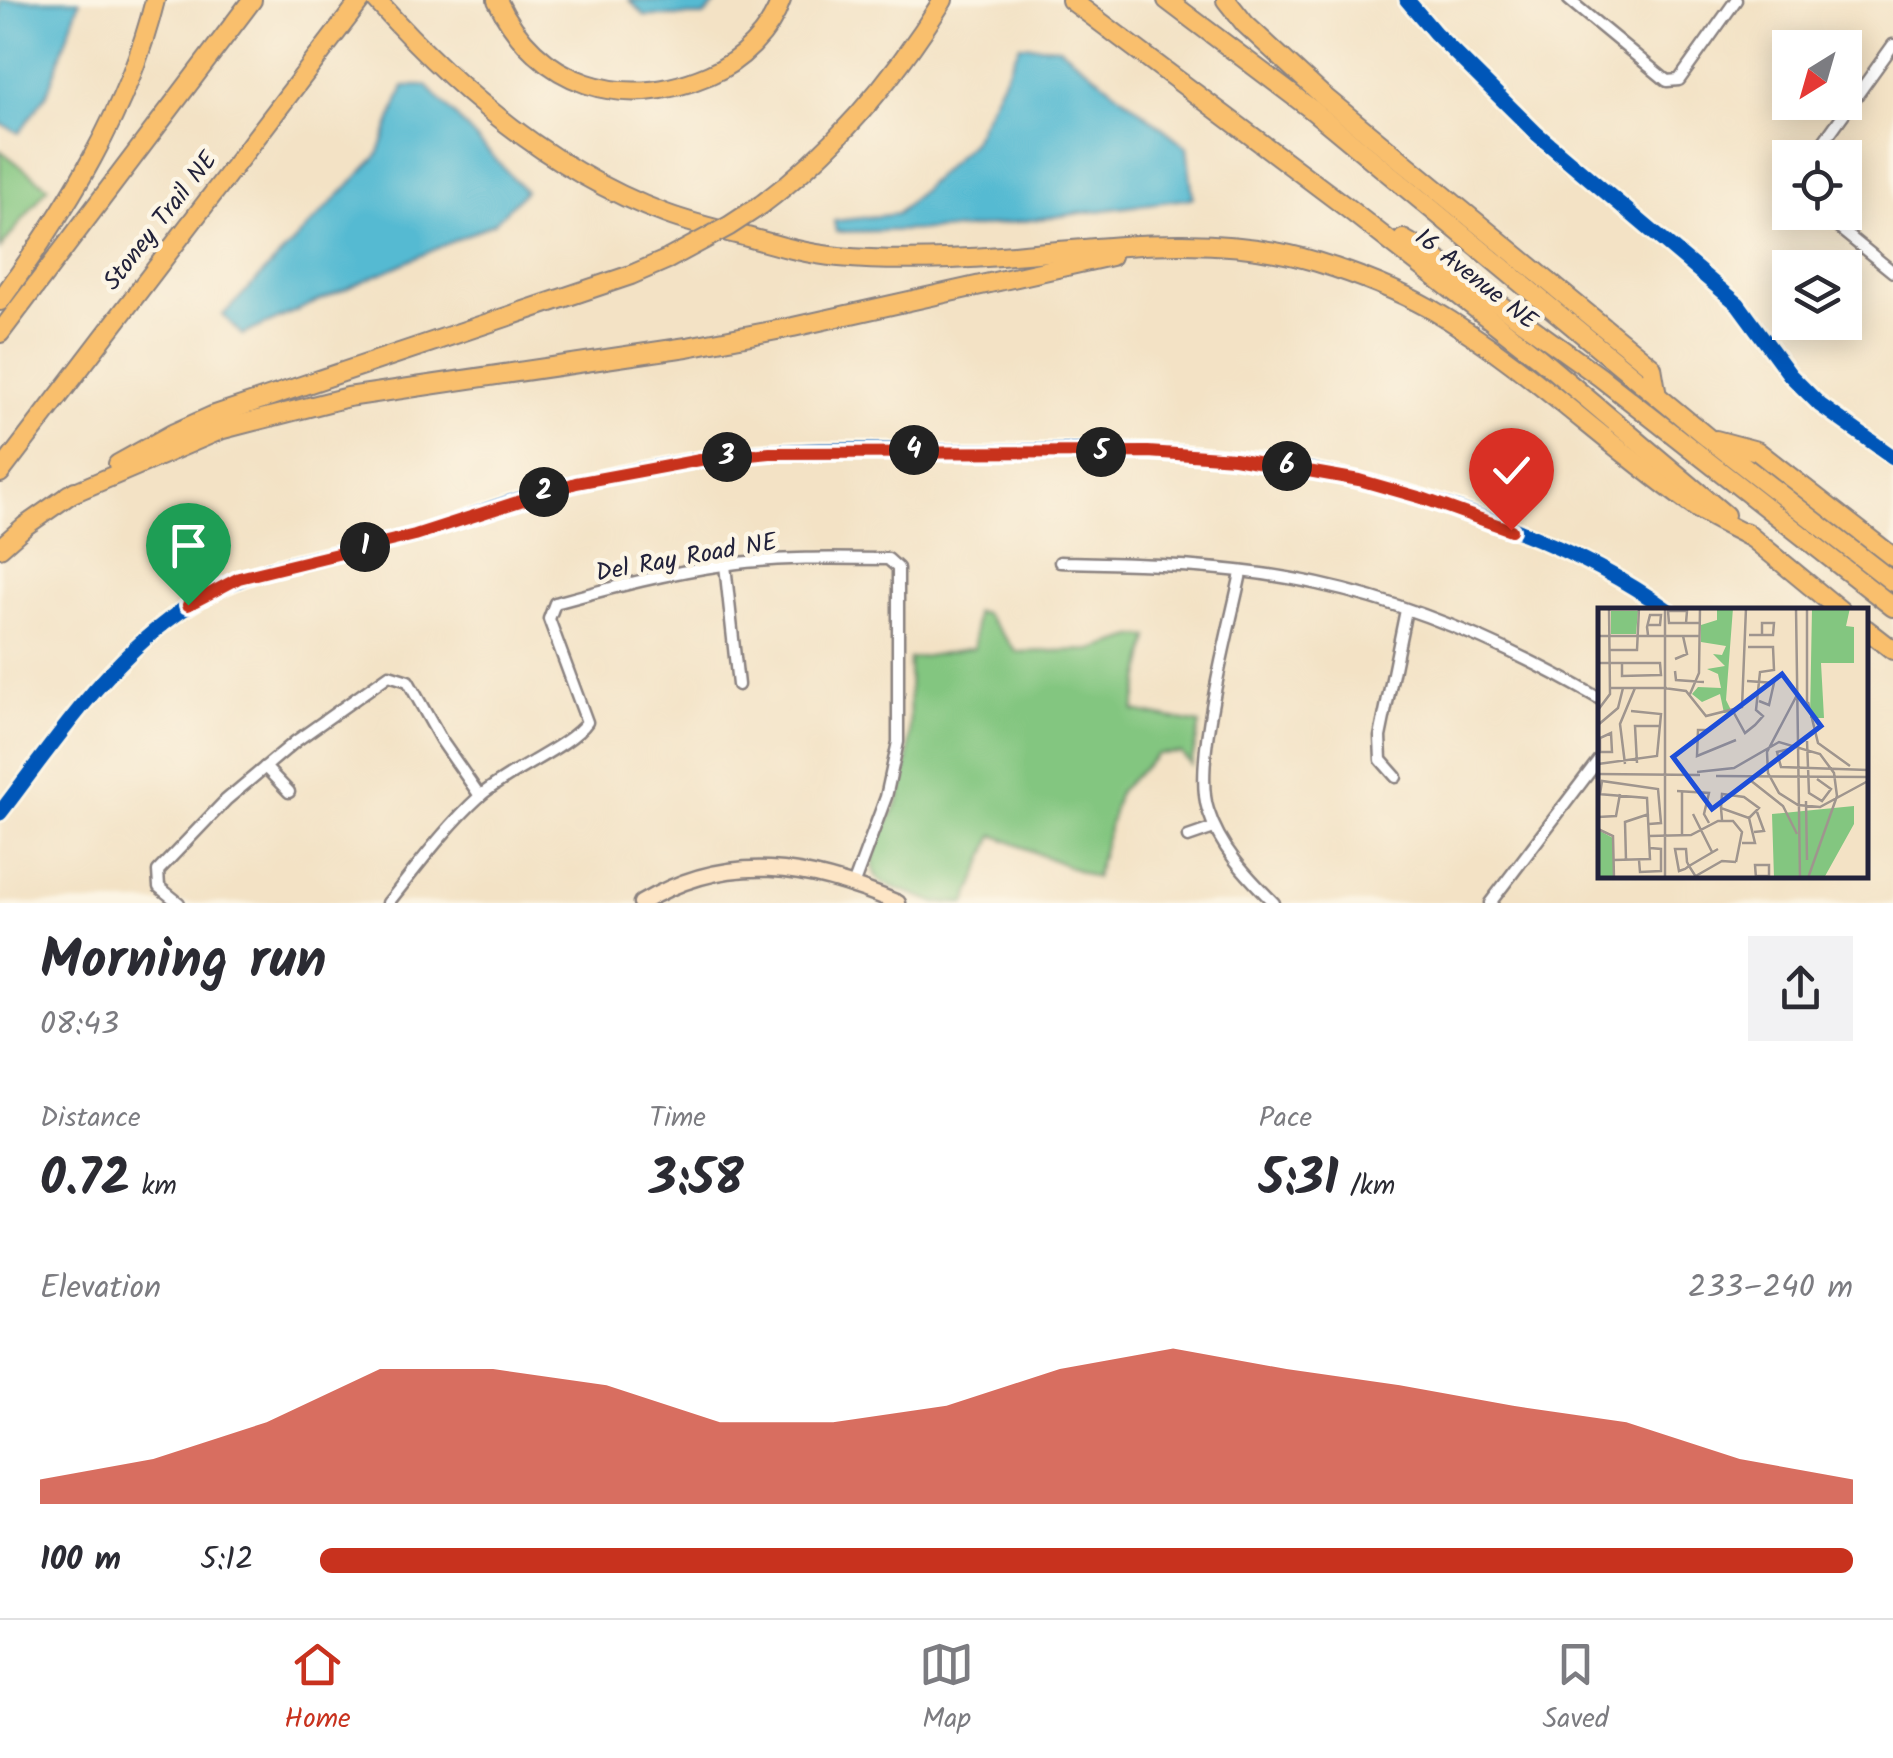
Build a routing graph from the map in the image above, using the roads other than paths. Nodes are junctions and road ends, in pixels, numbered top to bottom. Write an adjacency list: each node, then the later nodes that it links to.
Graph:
1 (155, 0): 19 (highway)
2 (252, 0): 20 (highway)
3 (376, 0): 17 (highway)
4 (497, 0): 5 (highway)
5 (782, 0)
6 (943, 0): 24 (highway, bridge)
7 (1071, 0): 15 (highway, 16 Avenue NE)
8 (1167, 0): 21 (highway, 16 Avenue NE)
9 (1226, 0): 21 (highway)
10 (1568, 0): 11 (street)
11 (1736, 0)
12 (357, 5): 23 (highway, Stoney Trail NE)
13 (1893, 45): 14 (street)
14 (1825, 140)
15 (1346, 207): 25 (highway, 16 Avenue NE); 32 (highway)
16 (1841, 230): 18 (street)
17 (1198, 246): 24 (highway); 25 (highway)
18 (1893, 272)
19 (0, 301)
20 (0, 333)
21 (1657, 396): 22 (highway, 16 Avenue NE)
22 (1708, 438): 27 (highway); 31 (highway, 16 Avenue NE)
23 (0, 473)
24 (68, 495): 26 (highway)
25 (1752, 538): 33 (highway, 16 Avenue NE)
26 (0, 548)
27 (1893, 557)
28 (1060, 562): 30 (street)
29 (725, 564): 37 (street); 43 (street, Del Ray Road NE); 46 (street, Del Ray Road NE)
30 (1242, 573): 34 (street); 44 (street)
31 (1893, 582)
32 (1893, 607)
33 (1839, 608)
34 (1406, 610): 38 (street); 41 (street)
35 (1868, 631): 36 (highway)
36 (1893, 650)
37 (738, 686)
38 (1598, 698)
39 (1598, 761): 52 (street)
40 (266, 767): 42 (street); 43 (street); 48 (street)
41 (1396, 777)
42 (289, 792)
43 (480, 796): 49 (street, Del Ray Road NE)
44 (1214, 828): 45 (street); 47 (street)
45 (1188, 837)
46 (854, 884): 50 (street); 51 (street)
47 (1266, 900)
48 (178, 903)
49 (388, 903)
50 (641, 903)
51 (898, 903)
52 (1490, 903)

